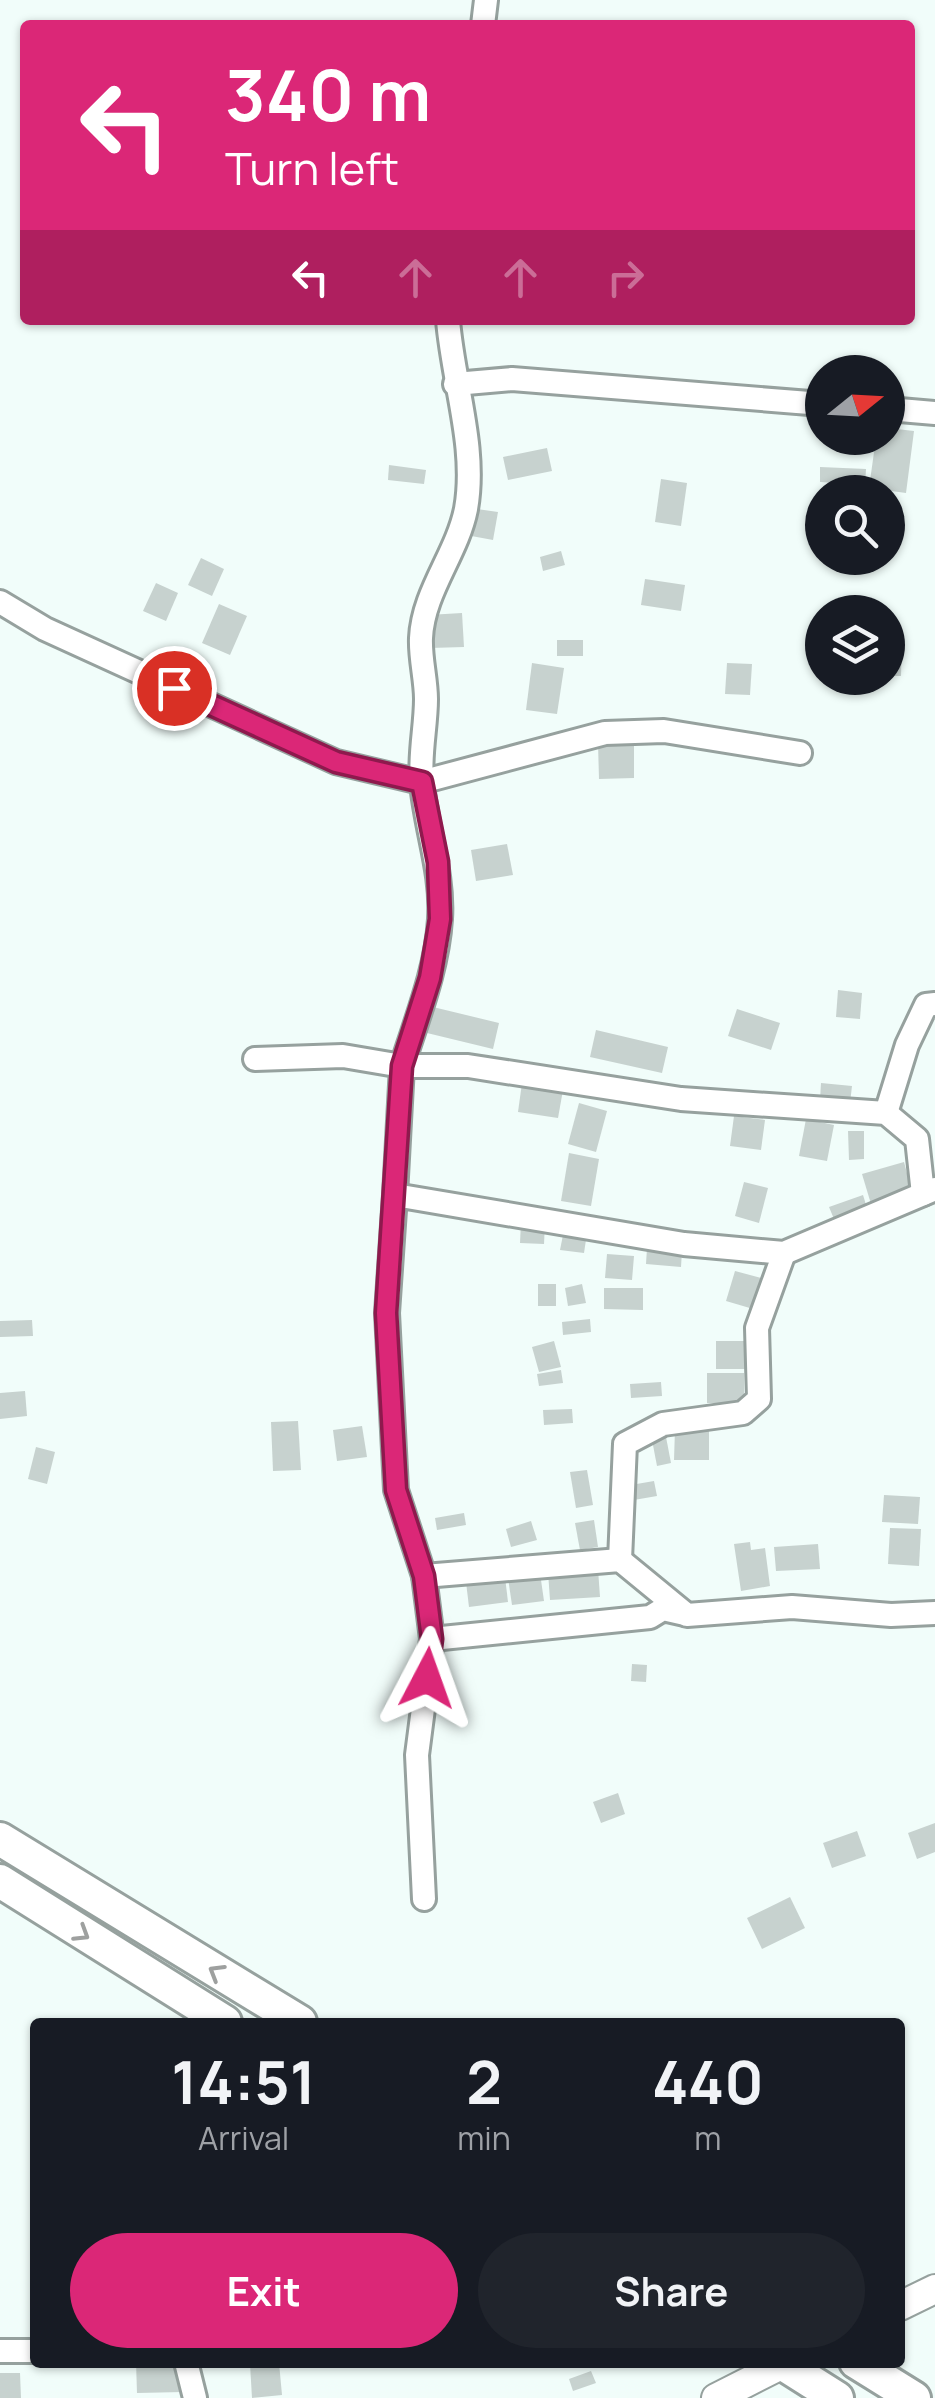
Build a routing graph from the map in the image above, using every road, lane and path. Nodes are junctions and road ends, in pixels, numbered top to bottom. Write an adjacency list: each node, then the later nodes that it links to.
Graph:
1 (449, 325): 2 (street)
2 (455, 384): 3 (street); 8 (street)
3 (805, 403)
4 (905, 411): 5 (street)
5 (935, 413)
6 (0, 602): 8 (street)
7 (800, 753): 8 (street)
8 (422, 782): 11 (street)
9 (935, 1004): 12 (street)
10 (255, 1058): 11 (street)
11 (402, 1066): 12 (street); 14 (street)
12 (886, 1112): 13 (street)
13 (929, 1191): 15 (street)
14 (396, 1195): 15 (street); 17 (street)
15 (784, 1253): 16 (street)
16 (620, 1560): 17 (street); 19 (street)
17 (424, 1576): 20 (street)
18 (935, 1612): 19 (street)
19 (687, 1614): 20 (street)
20 (432, 1639): 23 (street)
21 (0, 1839): 25 (highway, one-way to 21)
22 (0, 1881): 24 (highway, one-way to 24)
23 (424, 1899)
24 (220, 2018)
25 (293, 2018)
26 (935, 2289): 27 (main road)
27 (905, 2304)
28 (0, 2351): 29 (street)
29 (30, 2352)
30 (188, 2368): 34 (street)
31 (775, 2368): 35 (main road)
32 (790, 2368): 36 (highway)
33 (866, 2368): 37 (highway)
34 (195, 2398)
35 (716, 2398)
36 (838, 2398)
37 (914, 2398)

